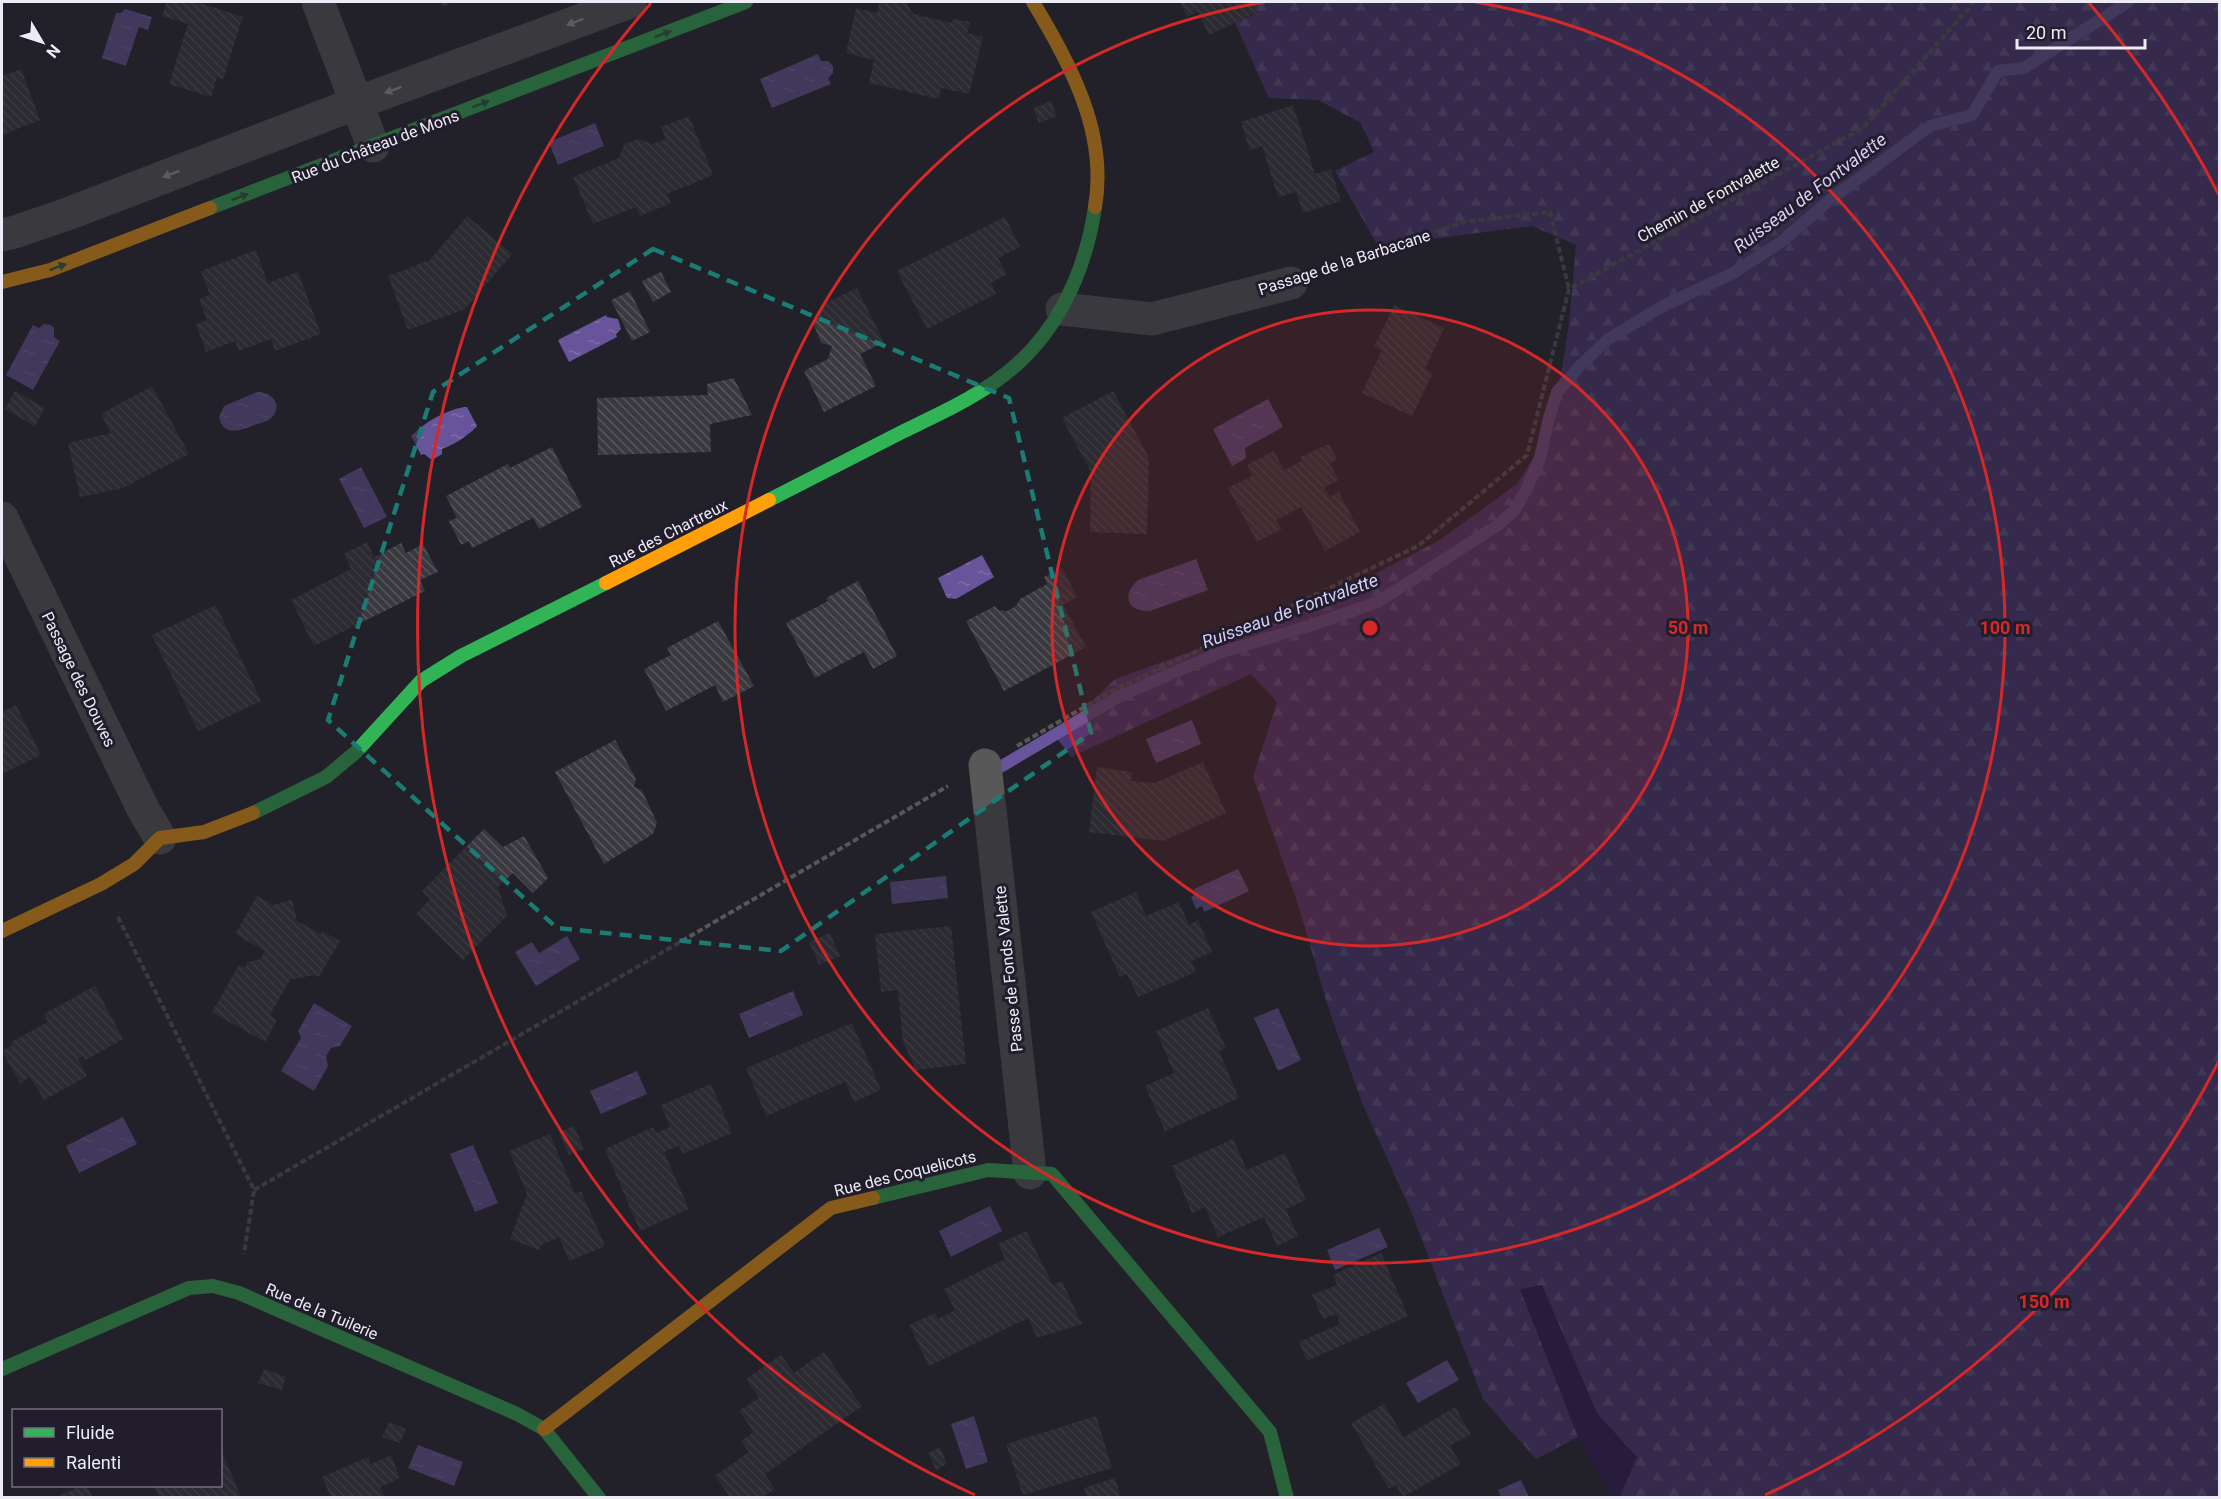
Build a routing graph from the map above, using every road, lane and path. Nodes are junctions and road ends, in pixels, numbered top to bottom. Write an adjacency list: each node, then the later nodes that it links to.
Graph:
1 (318, 2): 6 (street)
2 (630, 2): 6 (street, one-way to 6)
3 (746, 2): 7 (street, Rue du Château de Mons, one-way to 3)
4 (1033, 2): 12 (street, Rue des Chartreux)
5 (1974, 2): 11 (path, Chemin de Fontvalette)
6 (357, 103): 7 (street); 8 (street, one-way to 8)
7 (373, 146): 9 (street, Rue du Château de Mons, one-way to 7)
8 (2, 234)
9 (2, 282)
10 (1291, 283): 11 (path, Passage de la Barbacane); 12 (street, Passage de la Barbacane)
11 (1569, 289): 14 (path)
12 (1062, 309): 15 (street, Rue des Chartreux)
13 (2, 518): 15 (street, Passage des Douves)
14 (985, 765): 18 (street, Passe de Fonds Valette); 19 (path)
15 (160, 838): 16 (street)
16 (101, 884): 17 (street); 19 (path)
17 (2, 932)
18 (1030, 1173): 22 (street, Rue des Coquelicots); 24 (street, Rue des Coquelicots)
19 (254, 1190): 20 (path)
20 (239, 1293): 21 (street, Rue de la Tuilerie); 22 (street, Rue de la Tuilerie)
21 (2, 1368)
22 (544, 1429): 23 (street, Rue de la Tuilerie)
23 (599, 1497)
24 (1287, 1497)

